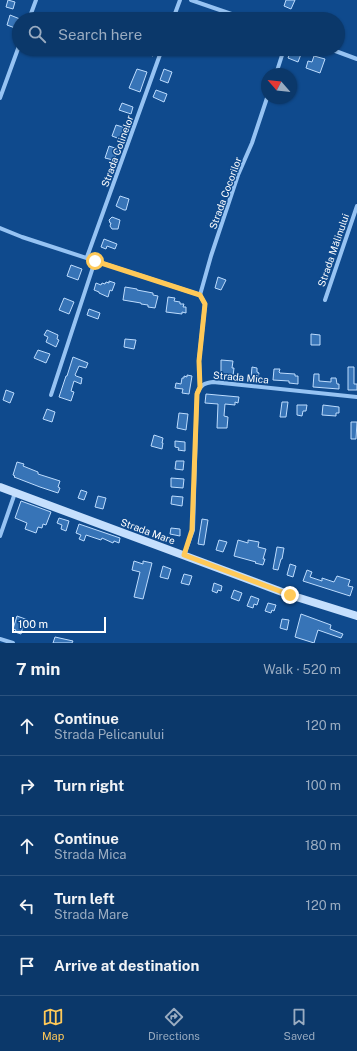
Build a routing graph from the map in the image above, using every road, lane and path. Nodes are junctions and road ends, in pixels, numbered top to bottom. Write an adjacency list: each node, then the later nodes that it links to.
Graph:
1 (36, 0): 4 (street)
2 (180, 0): 5 (street)
3 (191, 0): 6 (street)
4 (32, 12)
5 (176, 12)
6 (226, 12)
7 (345, 55): 11 (street)
8 (15, 56): 13 (street)
9 (159, 56): 17 (street, Strada Colinelor)
10 (282, 56): 12 (street)
11 (357, 59)
12 (278, 68)
13 (0, 98)
14 (265, 104): 19 (street, Strada Cocorilor)
15 (357, 206): 20 (street, Strada Mălinului)
16 (0, 228): 17 (street)
17 (87, 258): 18 (street)
18 (95, 261): 19 (street); 22 (street)
19 (200, 295): 21 (street)
20 (325, 300)
21 (200, 387): 23 (street, Strada Mica); 27 (street, Strada Mica)
22 (51, 394)
23 (357, 397)
24 (0, 487): 25 (street, Strada Mare)
25 (16, 492): 26 (street); 27 (street, Strada Mare)
26 (0, 536)
27 (184, 555): 28 (street, Strada Mare)
28 (357, 616)
29 (0, 638): 30 (street)
30 (13, 643)

